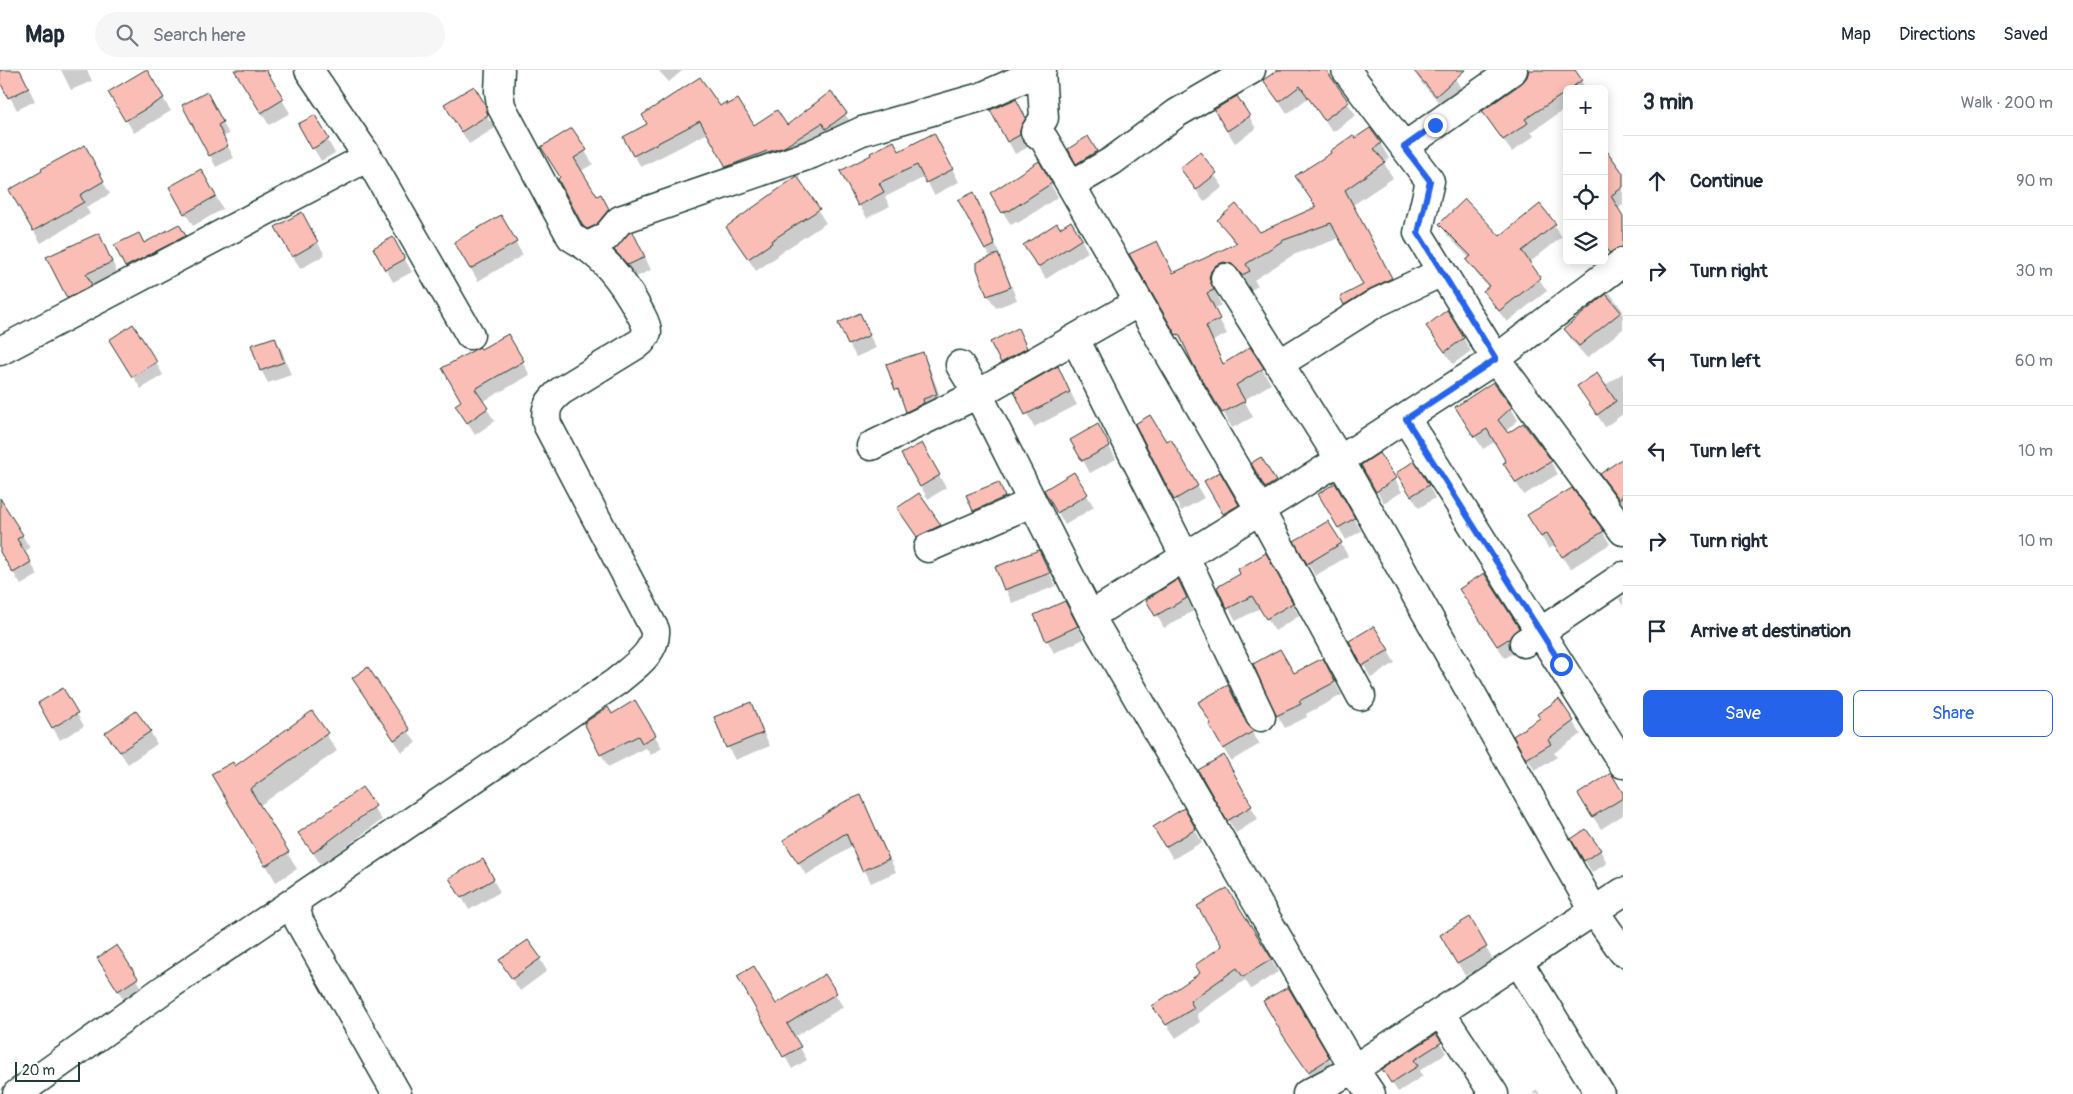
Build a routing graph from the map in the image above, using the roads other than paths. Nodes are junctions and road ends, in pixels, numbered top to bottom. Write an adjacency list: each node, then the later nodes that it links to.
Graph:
1 (309, 70): 8 (street)
2 (500, 70): 10 (street)
3 (1041, 70): 9 (street); 10 (street)
4 (1251, 70): 9 (street)
5 (1346, 70): 7 (street)
6 (1513, 70): 7 (street)
7 (1404, 147): 11 (street)
8 (368, 157): 15 (street); 17 (street)
9 (1071, 185): 14 (street)
10 (588, 246): 37 (street)
11 (1442, 272): 18 (street); 19 (street)
12 (1619, 273): 18 (street)
13 (1225, 278): 19 (street)
14 (1139, 302): 16 (street); 26 (street)
15 (470, 335)
16 (1075, 340): 21 (street); 29 (street)
17 (0, 351)
18 (1496, 359): 22 (street); 27 (street)
19 (1279, 364): 24 (street)
20 (960, 365): 21 (street)
21 (978, 394): 23 (street); 25 (street)
22 (1406, 419): 24 (street); 32 (street)
23 (871, 446)
24 (1340, 460): 26 (street); 38 (street)
25 (1031, 503): 28 (street); 31 (street)
26 (1260, 510): 29 (street); 33 (street)
27 (1623, 531)
28 (928, 548)
29 (1185, 557): 31 (street); 34 (street)
30 (1623, 576): 32 (street)
31 (1090, 616): 42 (street)
32 (1532, 637): 35 (street)
33 (1361, 696)
34 (1261, 717)
35 (1623, 764)
36 (1623, 892): 38 (street)
37 (299, 898): 43 (street); 44 (street)
38 (1594, 911): 39 (street); 40 (street)
39 (1623, 952)
40 (1518, 962): 41 (street); 48 (street)
41 (1441, 1012): 42 (street); 47 (street)
42 (1354, 1069): 45 (street); 46 (street)
43 (17, 1094)
44 (397, 1094)
45 (1308, 1094)
46 (1371, 1094)
47 (1494, 1094)
48 (1600, 1094)

